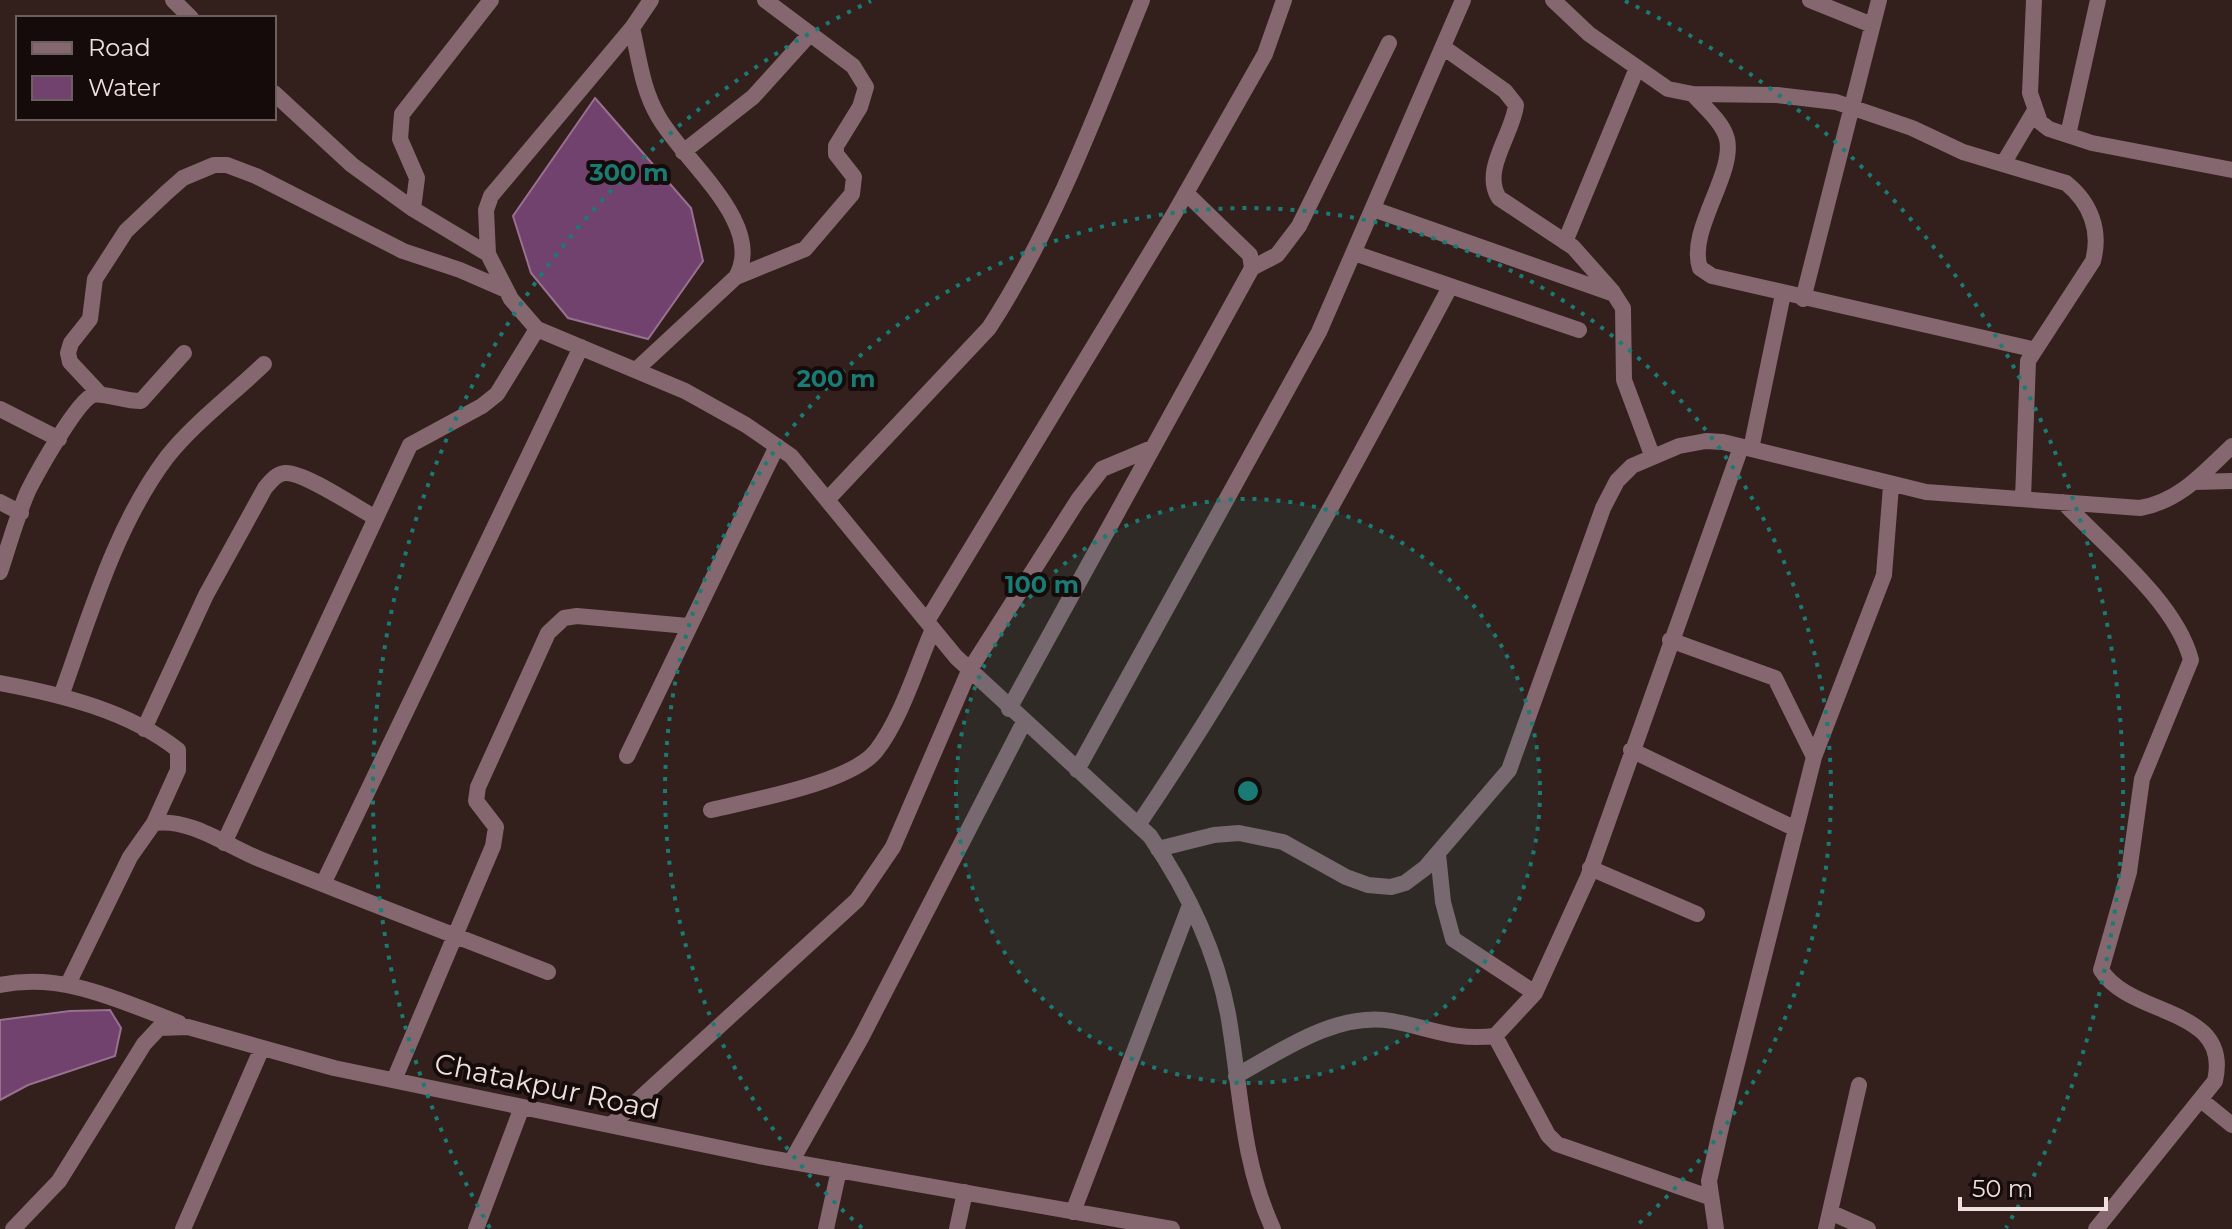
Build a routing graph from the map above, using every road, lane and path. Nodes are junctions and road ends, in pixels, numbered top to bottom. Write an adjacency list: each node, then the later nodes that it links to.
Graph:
1 (173, 0): 13 (street)
2 (491, 0): 29 (street)
3 (651, 0): 15 (street)
4 (765, 0): 16 (street)
5 (1142, 0): 60 (street)
6 (1284, 0): 28 (street)
7 (1463, 0): 18 (street)
8 (1553, 0): 19 (street)
9 (1810, 0): 14 (street)
10 (1879, 0): 14 (street)
11 (2034, 0): 23 (street)
12 (2098, 0): 24 (street)
13 (189, 16)
14 (1872, 25): 22 (street)
15 (632, 28): 25 (street); 33 (street)
16 (810, 34): 25 (street); 35 (street)
17 (1389, 43): 34 (street)
18 (1443, 47): 30 (street); 31 (street)
19 (1637, 68): 20 (street); 31 (street)
20 (1693, 94): 22 (street); 39 (street)
21 (276, 95): 29 (street)
22 (1850, 107): 26 (street); 40 (street)
23 (2034, 112): 24 (street); 26 (street)
24 (2068, 135): 27 (street)
25 (683, 152): 35 (street)
26 (2003, 164): 44 (street)
27 (2232, 170)
28 (1186, 193): 34 (street); 66 (street)
29 (413, 209): 33 (street)
30 (1373, 209): 32 (street); 38 (street)
31 (1565, 242): 38 (street)
32 (1354, 253): 36 (street); 78 (street)
33 (488, 254): 37 (street)
34 (1252, 268): 53 (street)
35 (736, 277): 47 (street)
36 (1450, 287): 42 (street); 81 (street)
37 (506, 290): 41 (street); 48 (street)
38 (1614, 294): 55 (street)
39 (1783, 294): 40 (street); 54 (street)
40 (1803, 299): 44 (street)
41 (537, 329): 43 (street); 64 (street)
42 (1579, 330)
43 (581, 347): 47 (street); 87 (street)
44 (2032, 349): 59 (street)
45 (184, 353): 48 (street)
46 (264, 364): 71 (street)
47 (637, 369): 51 (street)
48 (99, 393): 50 (street)
49 (0, 409): 50 (street)
50 (59, 439): 63 (street)
51 (777, 446): 60 (street); 67 (street)
52 (2232, 446): 57 (street)
53 (1152, 448): 69 (street); 72 (street)
54 (1746, 448): 55 (street); 58 (street); 68 (street)
55 (1652, 455): 85 (street)
56 (2232, 481): 57 (street)
57 (2194, 482): 62 (street)
58 (1891, 486): 59 (street); 77 (street)
59 (2023, 499): 62 (street)
60 (827, 500): 66 (street)
61 (0, 502): 63 (street)
62 (2063, 502): 101 (street)
63 (21, 513): 65 (street)
64 (376, 518): 74 (street); 83 (street)
65 (0, 572)
66 (930, 625): 69 (street); 79 (street)
67 (688, 626): 76 (street); 90 (street)
68 (1670, 640): 75 (street); 77 (street)
69 (969, 671): 72 (street); 103 (street)
70 (0, 683): 71 (street)
71 (61, 696): 74 (street)
72 (1009, 709): 73 (street)
73 (1024, 722): 78 (street); 105 (street)
74 (144, 729): 80 (street)
75 (1631, 750): 82 (street); 86 (street)
76 (627, 756)
77 (1814, 757): 82 (street)
78 (1077, 770): 81 (street)
79 (711, 810)
80 (154, 823): 83 (street); 92 (street)
81 (1138, 825): 84 (street)
82 (1796, 829): 108 (street)
83 (224, 843): 87 (street)
84 (1158, 849): 85 (street); 88 (street)
85 (1438, 854): 94 (street)
86 (1590, 868): 89 (street); 94 (street)
87 (323, 884): 90 (street)
88 (1190, 905): 98 (street); 109 (street)
89 (1697, 914)
90 (455, 936): 91 (street); 99 (street)
91 (548, 972)
92 (68, 984): 93 (street); 95 (street)
93 (0, 985)
94 (1535, 993): 96 (street)
95 (188, 1027): 97 (street, Chatakpur Road); 111 (street, Chatakpur Road)
96 (1495, 1036): 98 (street); 108 (street)
97 (262, 1048): 99 (street, Chatakpur Road); 112 (street)
98 (1236, 1076): 117 (street)
99 (394, 1080): 102 (street, Chatakpur Road)
100 (1859, 1085): 110 (street)
101 (2201, 1100): 104 (street); 120 (street)
102 (522, 1107): 103 (street, Chatakpur Road); 113 (street)
103 (611, 1125): 105 (street, Chatakpur Road)
104 (2232, 1125)
105 (791, 1162): 106 (street, Chatakpur Road)
106 (839, 1170): 107 (street, Chatakpur Road); 114 (street)
107 (965, 1192): 109 (street, Chatakpur Road); 115 (street)
108 (1709, 1197): 118 (street)
109 (1073, 1212): 116 (street, Chatakpur Road)
110 (1828, 1221): 119 (street)
111 (13, 1229)
112 (183, 1229)
113 (476, 1229)
114 (826, 1229)
115 (957, 1229)
116 (1172, 1229)
117 (1273, 1229)
118 (1716, 1229)
119 (1868, 1229)
120 (2096, 1229)

